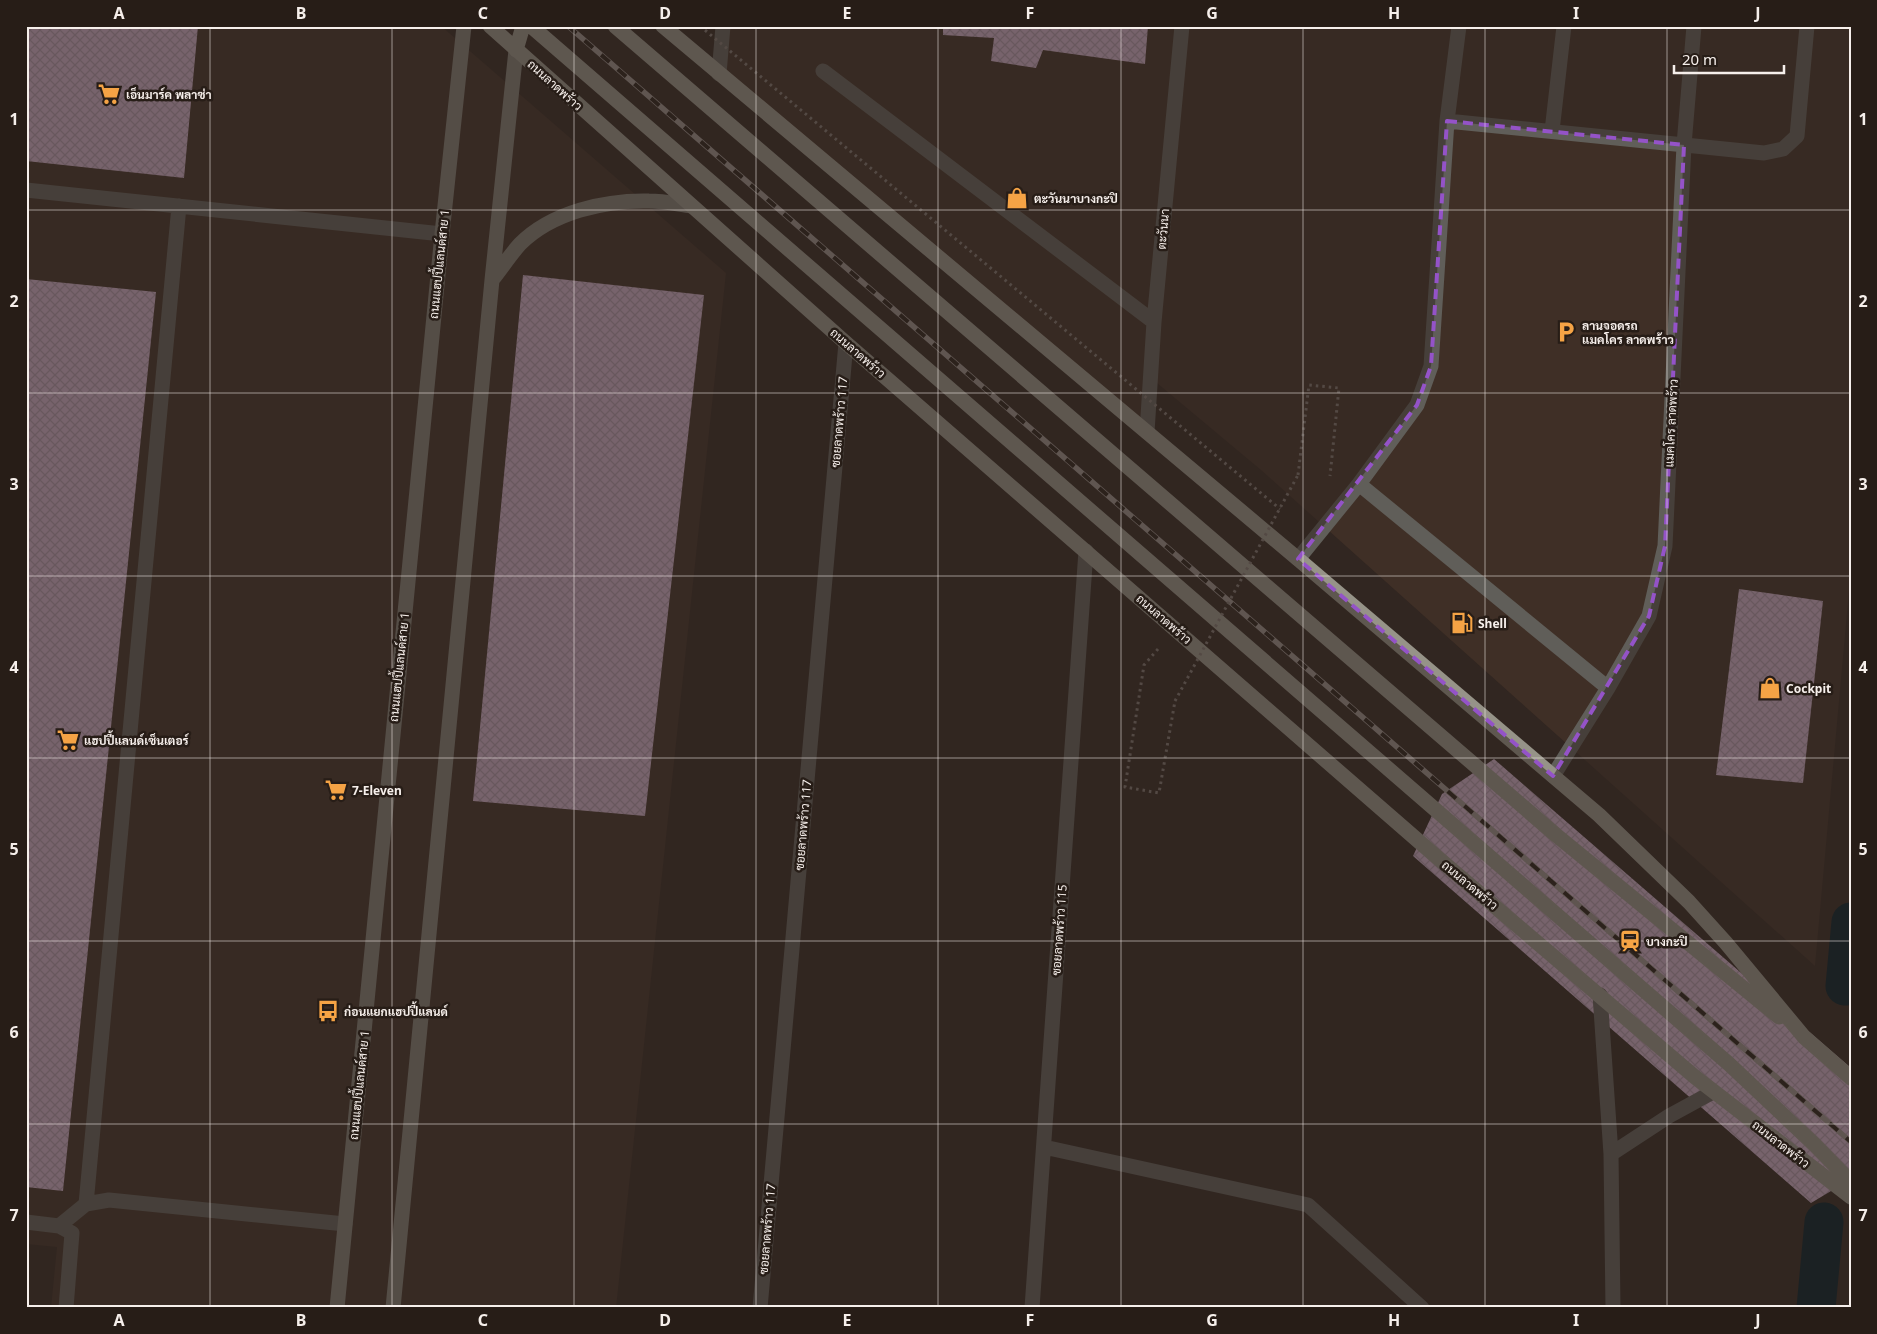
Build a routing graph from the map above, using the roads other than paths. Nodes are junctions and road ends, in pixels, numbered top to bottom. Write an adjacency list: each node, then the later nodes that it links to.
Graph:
1 (464, 26): 22 (street, ถนนแฮปปี้แลนด์สาย 1)
2 (490, 26): 13 (main road, ถนนลาดพร้าว)
3 (523, 26): 13 (main road)
4 (531, 26): 38 (main road)
5 (615, 26): 33 (main road)
6 (663, 26): 15 (main road)
7 (723, 26): 15 (street)
8 (1182, 26): 24 (street, ตะวันนา)
9 (1458, 26): 16 (street)
10 (1564, 26): 17 (street)
11 (1694, 26): 18 (street, แมคโคร ลาดพร้าว)
12 (1807, 26): 18 (street)
13 (516, 50): 21 (main road, ถนนลาดพร้าว); 23 (street)
14 (823, 71): 24 (street)
15 (720, 74): 26 (main road)
16 (1447, 121): 17 (street); 27 (street)
17 (1552, 131): 18 (street)
18 (1684, 144): 30 (street, แมคโคร ลาดพร้าว)
19 (26, 190): 20 (street)
20 (180, 206): 22 (street); 40 (street)
21 (691, 206): 23 (street); 25 (main road, ถนนลาดพร้าว)
22 (442, 234): 42 (street, ถนนแฮปปี้แลนด์สาย 1)
23 (492, 280): 46 (street)
24 (1154, 322): 26 (street, ตะวันนา)
25 (846, 343): 28 (main road, ถนนลาดพร้าว); 47 (street, ซอยลาดพร้าว 117)
26 (1147, 432): 29 (main road)
27 (1359, 484): 29 (street); 30 (street)
28 (1086, 552): 32 (main road, ถนนลาดพร้าว); 36 (street, ซอยลาดพร้าว 115)
29 (1298, 559): 31 (main road)
30 (1608, 688): 31 (street, แมคโคร ลาดพร้าว)
31 (1553, 776): 33 (main road)
32 (1600, 995): 35 (main road, ถนนลาดพร้าว); 37 (street)
33 (1804, 1037): 34 (main road)
34 (1851, 1078)
35 (1713, 1092): 37 (street); 39 (main road, ถนนลาดพร้าว)
36 (1044, 1147): 48 (street, ซอยลาดพร้าว 115); 49 (street)
37 (1611, 1154): 50 (street)
38 (1851, 1182)
39 (1851, 1197)
40 (86, 1204): 42 (street); 43 (street)
41 (26, 1222): 43 (street)
42 (345, 1224): 45 (street, ถนนแฮปปี้แลนด์สาย 1)
43 (59, 1226): 44 (street)
44 (66, 1308)
45 (337, 1308)
46 (392, 1308)
47 (760, 1308)
48 (1032, 1308)
49 (1422, 1308)
50 (1613, 1308)

